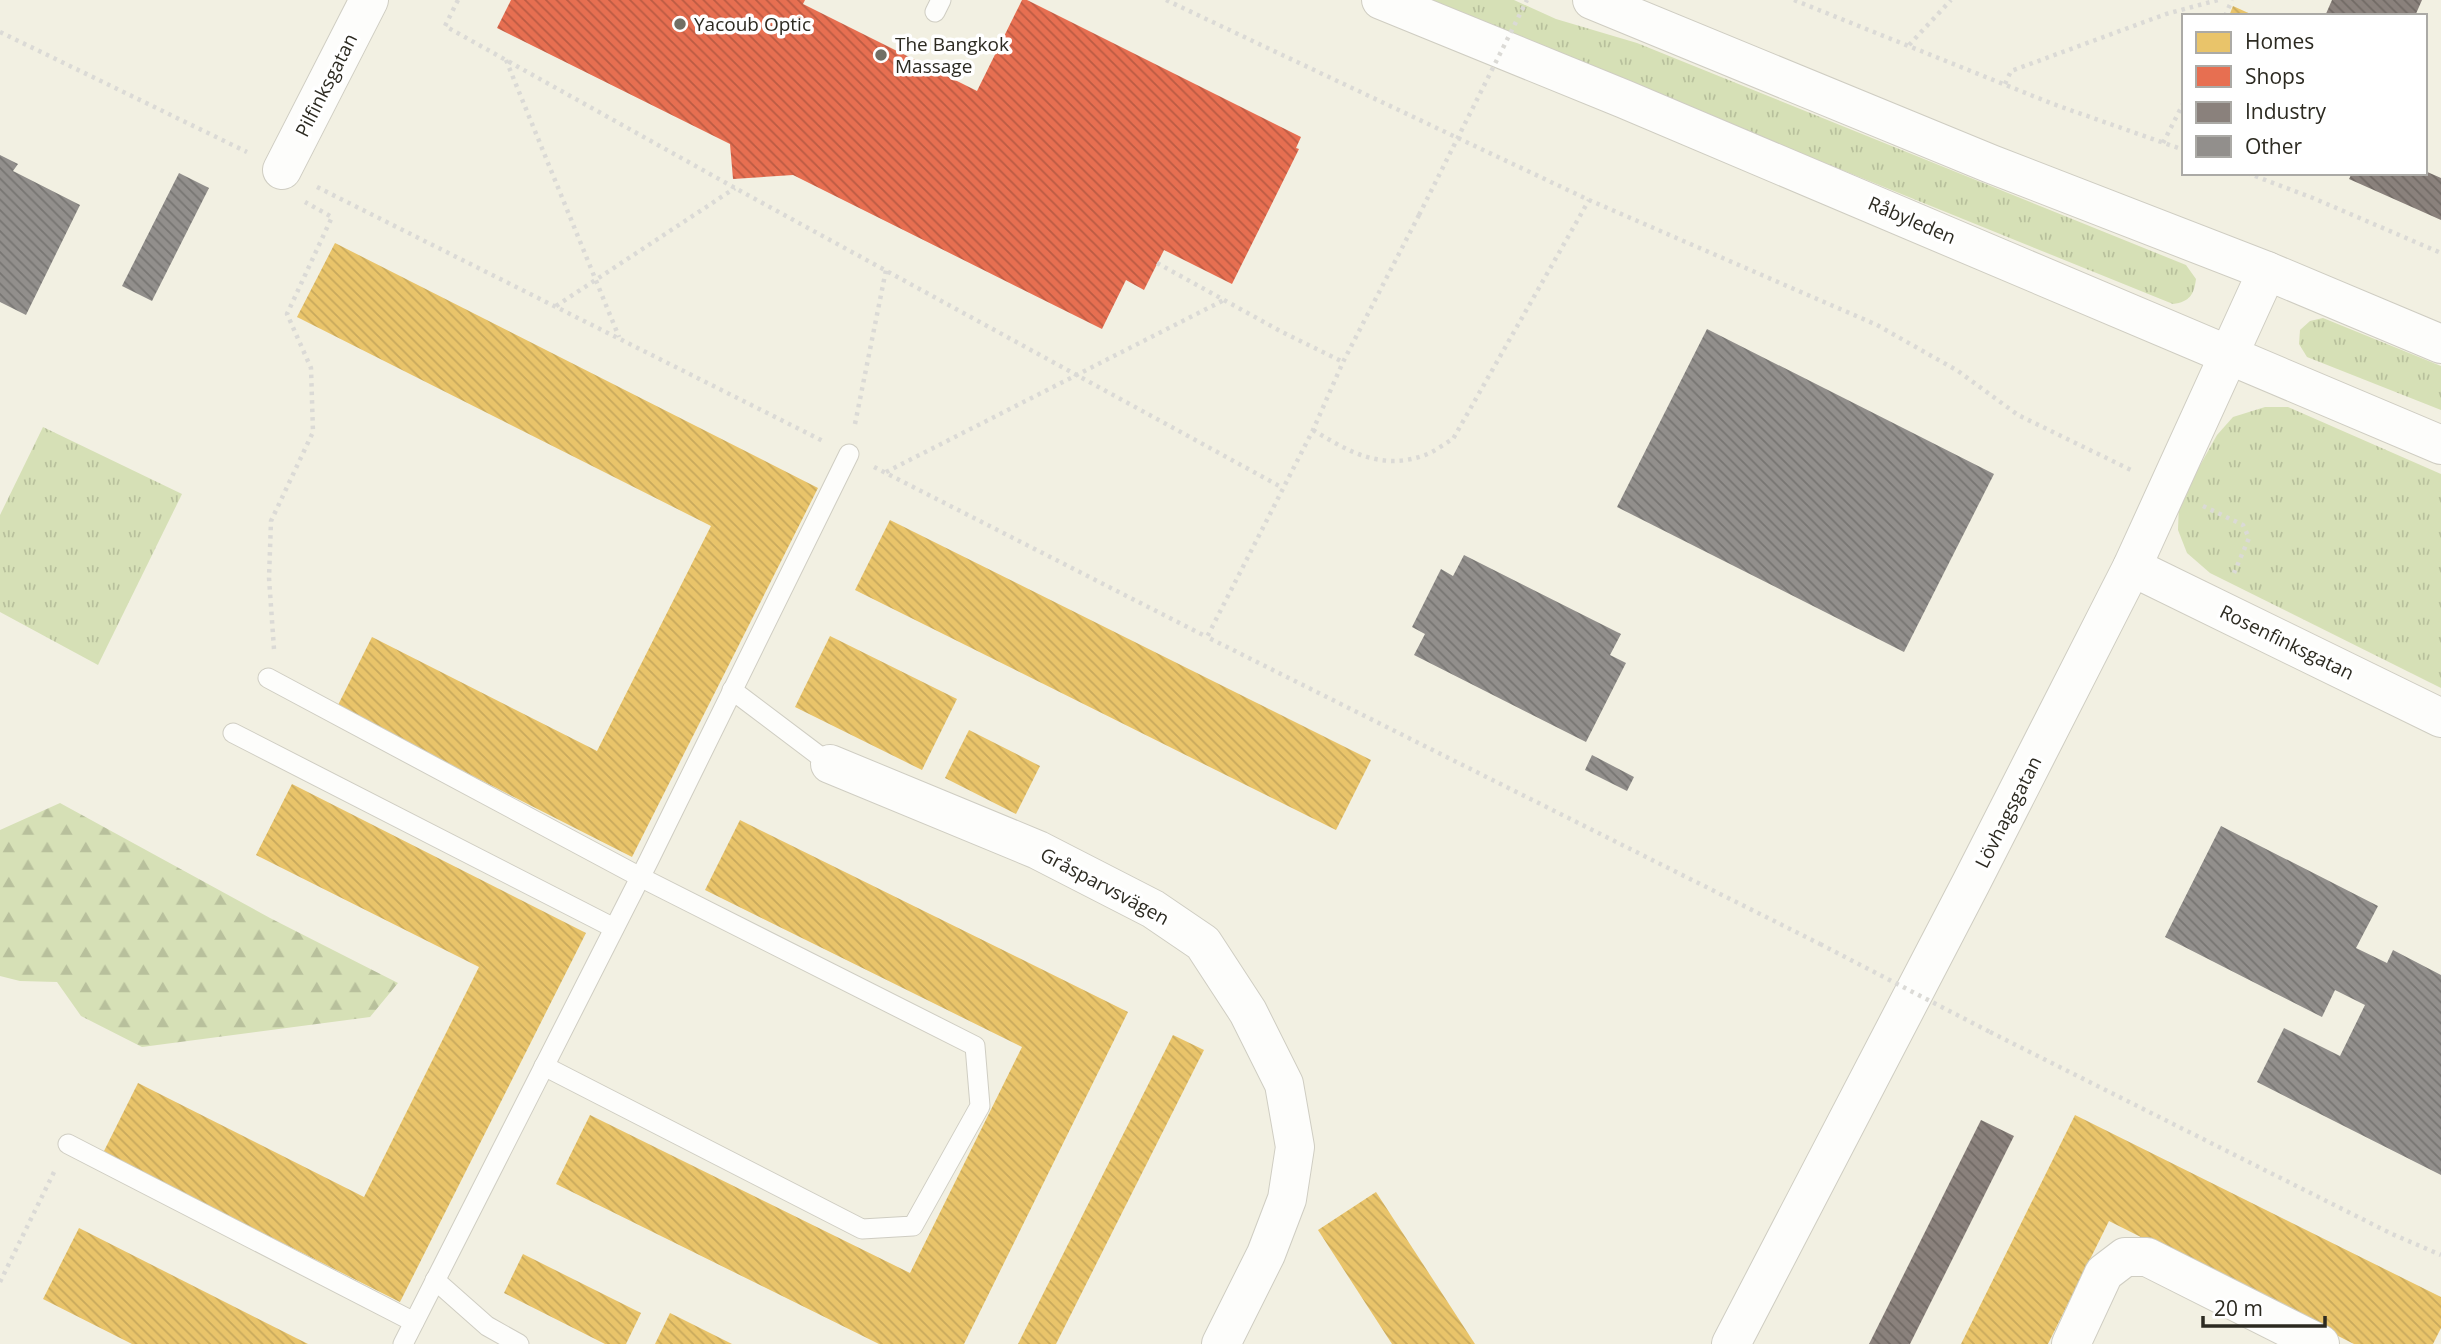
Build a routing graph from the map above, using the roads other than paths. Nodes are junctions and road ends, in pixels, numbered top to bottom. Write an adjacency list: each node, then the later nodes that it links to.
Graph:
1 (369, 0): 4 (street, Pilfinksgatan)
2 (1381, 0): 7 (street, Råbyleden)
3 (1592, 0): 5 (street)
4 (289, 184)
5 (2267, 271): 6 (street); 7 (street, Lövhagsgatan)
6 (2441, 344)
7 (2230, 354): 8 (street, Råbyleden); 10 (street, Lövhagsgatan)
8 (2441, 445)
9 (849, 454): 12 (lane)
10 (2132, 567): 13 (street, Rosenfinksgatan); 25 (street, Lövhagsgatan)
11 (268, 678): 16 (lane)
12 (732, 690): 15 (lane); 16 (lane)
13 (2441, 718)
14 (233, 733): 17 (lane)
15 (830, 764): 24 (street, Gråsparvsvägen)
16 (640, 877): 17 (lane); 18 (lane)
17 (614, 928): 18 (lane)
18 (544, 1066): 20 (lane)
19 (68, 1144): 21 (lane)
20 (435, 1280): 21 (lane); 23 (lane)
21 (414, 1322): 22 (lane)
22 (402, 1344)
23 (519, 1344)
24 (1221, 1344)
25 (1731, 1344)
26 (2071, 1344): 27 (street)
27 (2320, 1344)

